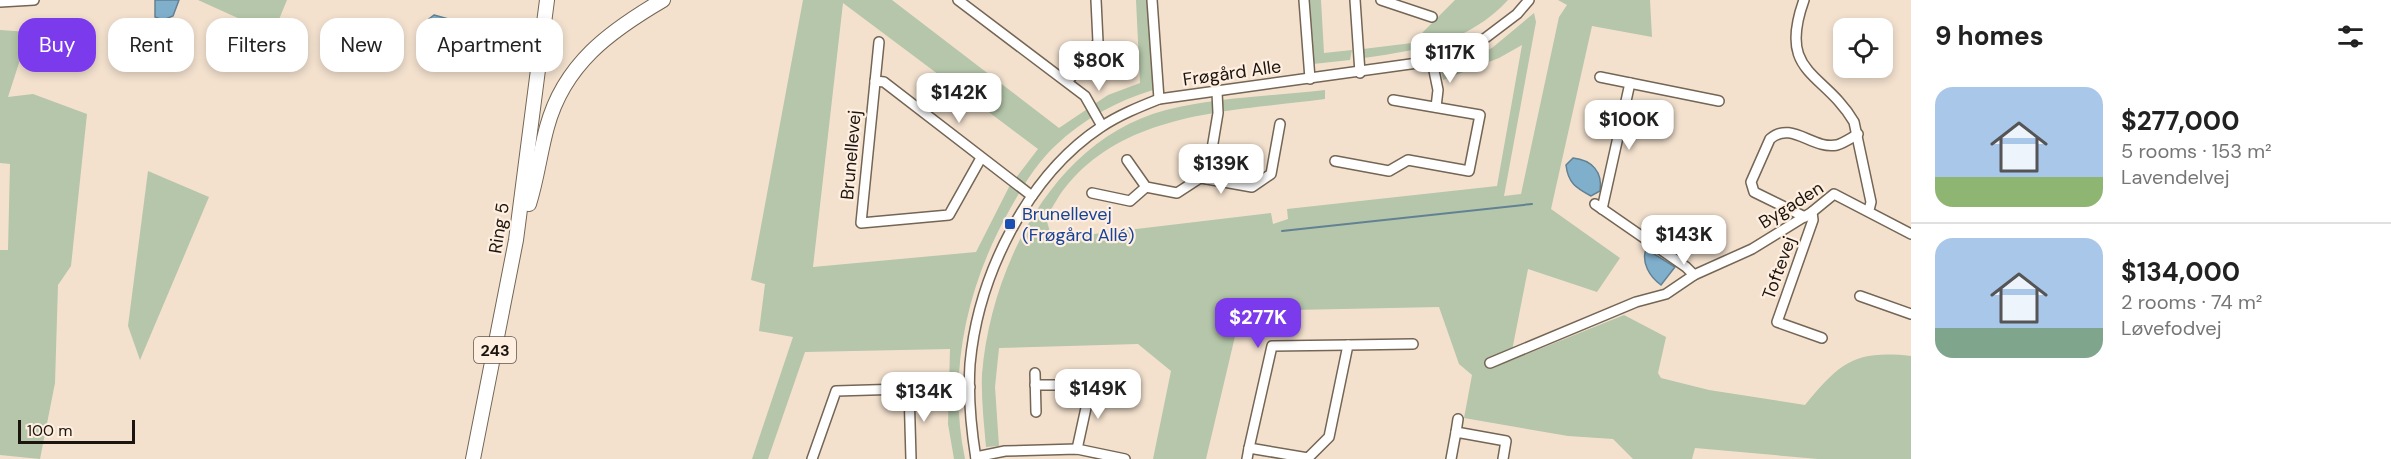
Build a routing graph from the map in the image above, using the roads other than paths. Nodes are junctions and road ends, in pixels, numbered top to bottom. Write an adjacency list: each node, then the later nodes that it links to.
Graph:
1 (34, 0): 13 (street)
2 (538, 0): 38 (highway)
3 (547, 0): 38 (highway, Ring 5 / 243)
4 (663, 0): 42 (highway)
5 (958, 0): 21 (street)
6 (1096, 0): 21 (street)
7 (1152, 0): 24 (street, Frøgård Alle)
8 (1304, 0): 19 (street, Frøgård Alle)
9 (1355, 0): 17 (street)
10 (1381, 0): 14 (street)
11 (1529, 0): 16 (street, Frøgård Alle)
12 (1804, 0): 30 (street)
13 (0, 2)
14 (1432, 17)
15 (879, 42): 20 (street, Brunellevej)
16 (1432, 62): 17 (street, Frøgård Alle); 27 (street)
17 (1360, 73): 19 (street, Frøgård Alle)
18 (1600, 76): 22 (street)
19 (1310, 79): 23 (street, Frøgård Alle)
20 (875, 81): 31 (street); 31 (street, Brunellevej)
21 (1068, 81): 29 (street)
22 (1630, 83): 26 (street); 43 (street)
23 (1217, 92): 24 (street, Frøgård Alle); 34 (street)
24 (1159, 99): 29 (street, Frøgård Alle)
25 (1393, 100): 27 (street)
26 (1719, 101)
27 (1436, 107): 33 (street)
28 (1280, 124): 34 (street)
29 (1102, 126): 37 (street, Frøgård Alle)
30 (1858, 134): 39 (street); 40 (street)
31 (981, 158): 37 (street)
32 (1126, 160): 35 (street)
33 (1335, 161)
34 (1207, 179): 35 (street)
35 (1146, 187): 36 (street)
36 (1092, 194)
37 (1032, 196): 53 (street, Frøgård Alle)
38 (521, 204): 42 (highway, Ring 5 / 243)
39 (1869, 210): 40 (street, Bygaden); 41 (street, Bygaden)
40 (1809, 215): 43 (street, Bygaden); 46 (street, Toftevej)
41 (1911, 234)
42 (516, 240): 65 (highway, Ring 5 / 243)
43 (1694, 275): 49 (street, Bygaden)
44 (1860, 296): 45 (street)
45 (1911, 314)
46 (1822, 338)
47 (1413, 344): 48 (street)
48 (1348, 345): 61 (street); 61 (street)
49 (1490, 363)
50 (1035, 373): 51 (street)
51 (1035, 385): 52 (street); 56 (street)
52 (1091, 385): 55 (street); 62 (street)
53 (970, 387): 54 (street); 63 (street, Frøgård Alle)
54 (909, 389): 66 (street); 67 (street)
55 (1126, 390)
56 (1036, 412)
57 (1458, 419): 59 (street)
58 (1509, 430): 60 (street)
59 (1456, 432): 60 (street); 70 (street)
60 (1506, 441): 71 (street)
61 (1249, 448): 69 (street)
62 (1077, 449): 63 (street); 64 (street)
63 (976, 458)
64 (1115, 458): 68 (street)
65 (473, 459)
66 (812, 459)
67 (911, 459)
68 (1125, 459)
69 (1247, 459)
70 (1451, 459)
71 (1503, 459)

